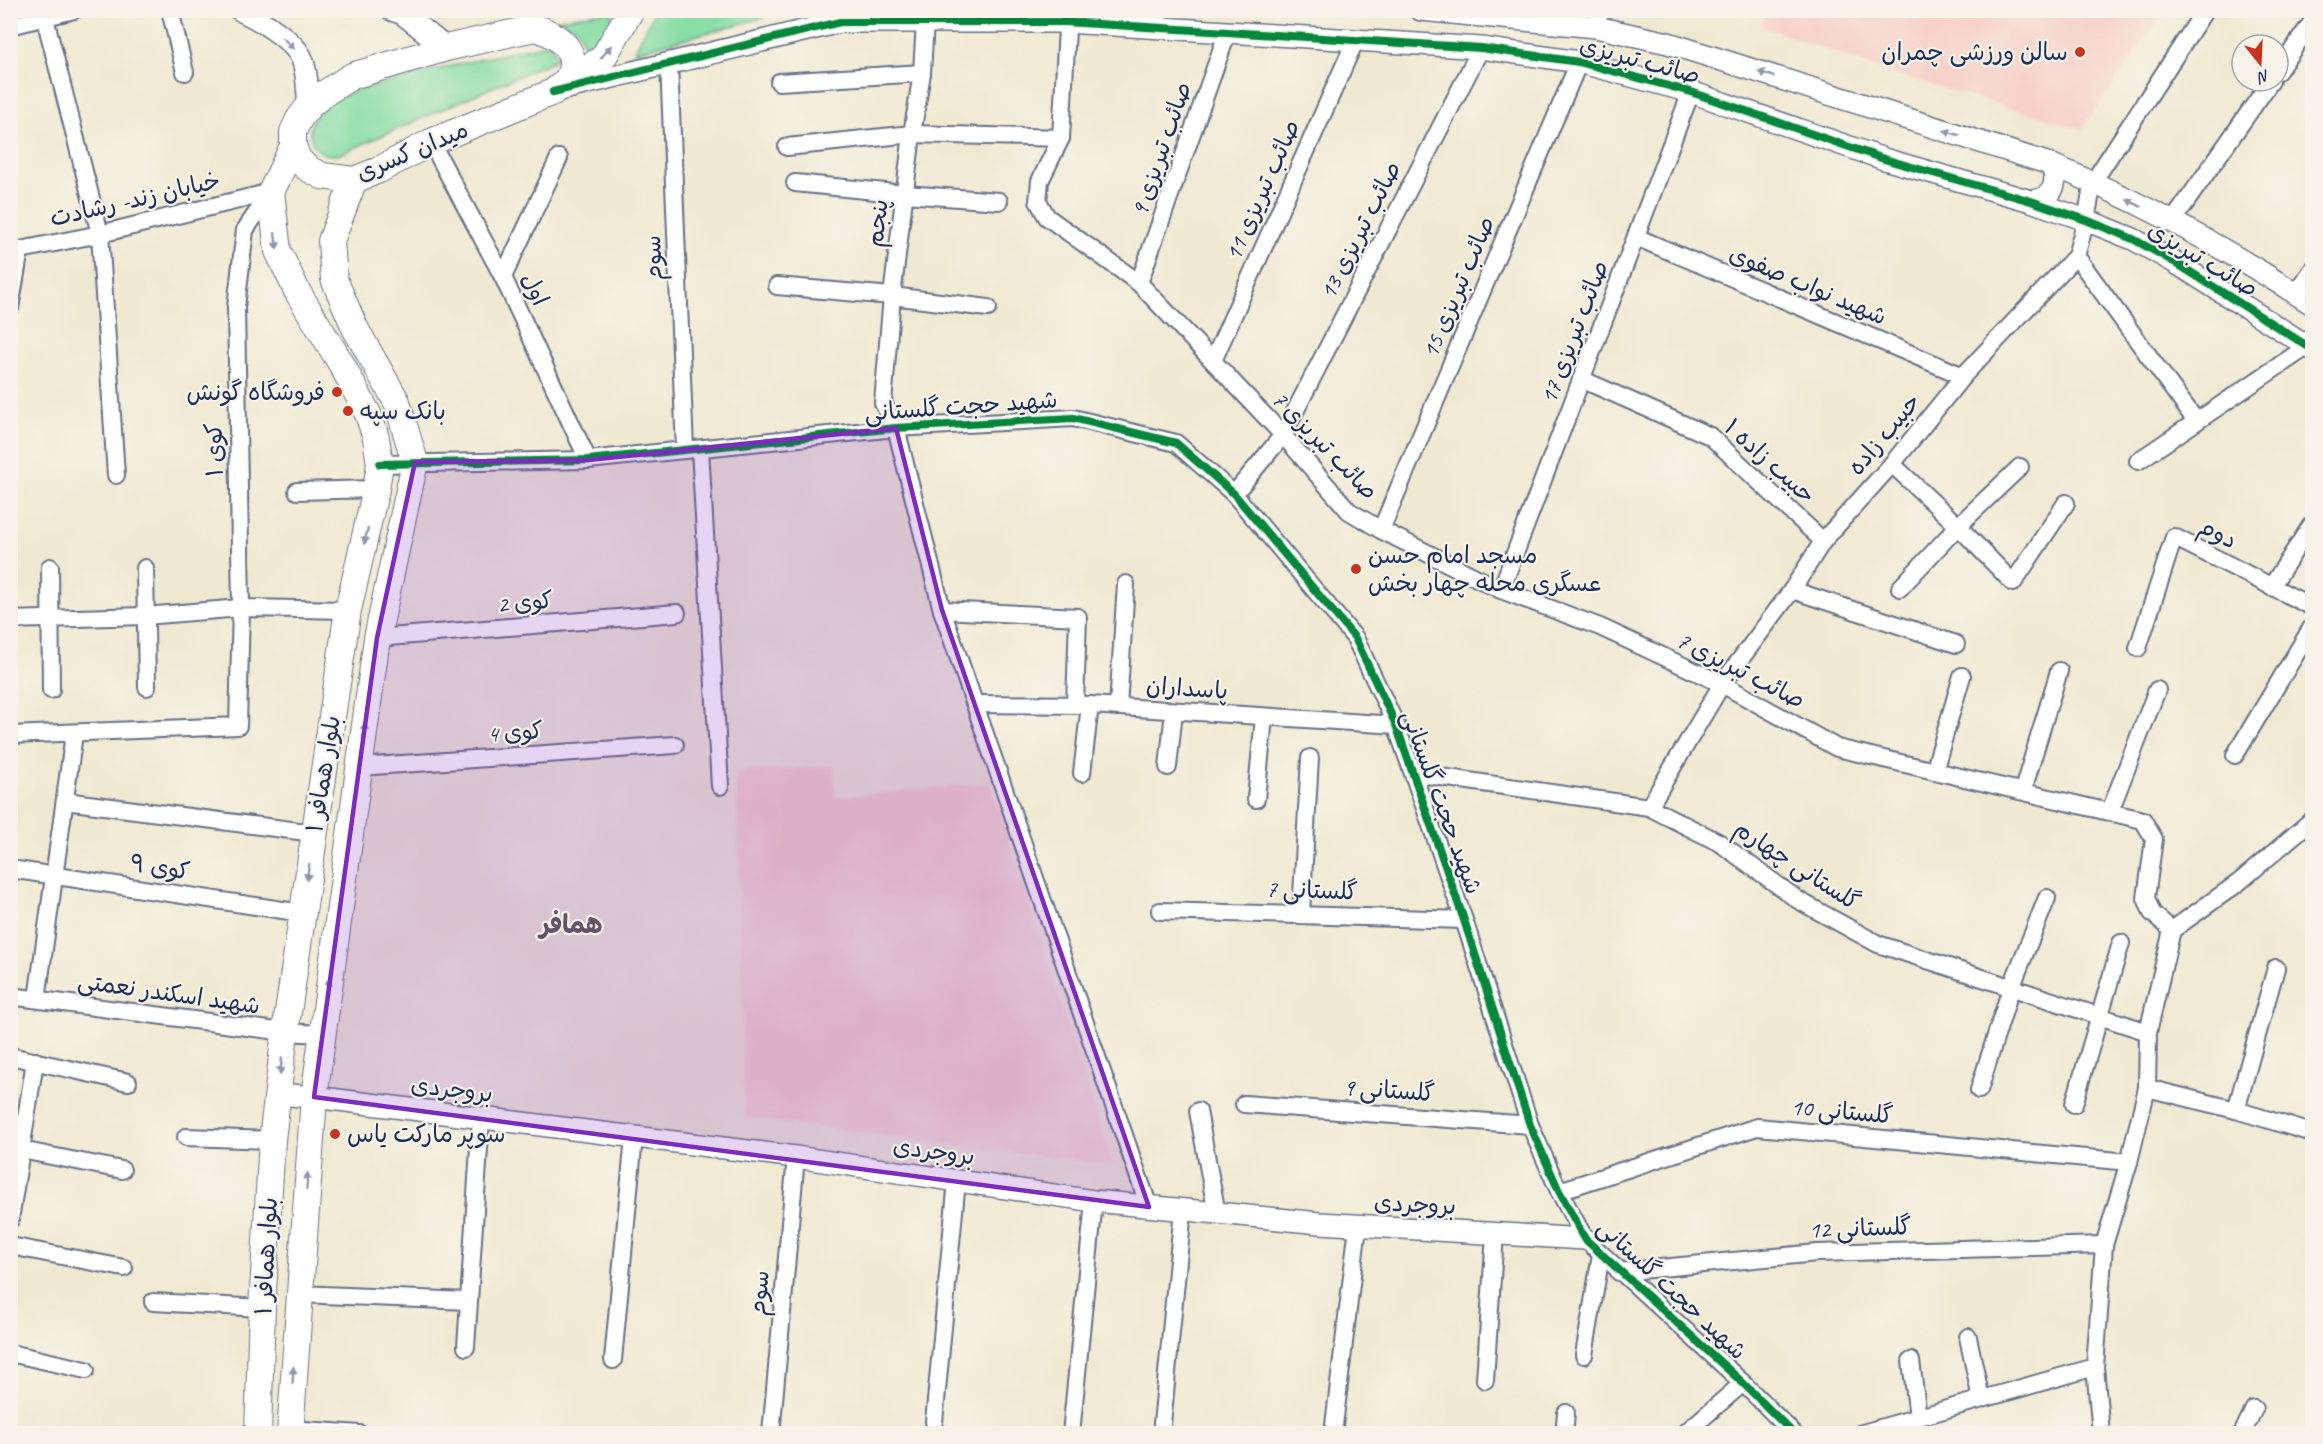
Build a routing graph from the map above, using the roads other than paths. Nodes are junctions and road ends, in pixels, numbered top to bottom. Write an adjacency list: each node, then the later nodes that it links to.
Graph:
1 (74, 10): 10 (street)
2 (170, 10): 24 (street)
3 (240, 10): 30 (street, one-way to 30)
4 (535, 10): 18 (main road)
5 (631, 10): 27 (main road, میدان کسری, one-way to 5)
6 (1421, 10): 12 (street, صائب تبریزی)
7 (2205, 10): 39 (street)
8 (398, 12): 19 (street)
9 (1067, 16): 13 (street, صائب تبریزی); 16 (street, صائب تبریزی); 32 (street, صائب تبریزی 7)
10 (45, 18): 15 (street); 47 (street)
11 (809, 19): 13 (street, صائب تبریزی); 22 (street, صائب تبریزی)
12 (1598, 19): 37 (street, صائب تبریزی, one-way to 12)
13 (925, 21): 25 (street, پنجم)
14 (2313, 22): 21 (street)
15 (10, 26)
16 (1228, 31): 17 (street, صائب تبریزی); 55 (street, صائب تبریزی 9)
17 (1356, 39): 20 (street, صائب تبریزی); 62 (street, صائب تبریزی 11)
18 (481, 42): 19 (main road); 27 (main road)
19 (447, 48): 30 (main road)
20 (1481, 48): 23 (street, صائب تبریزی); 67 (street, صائب تبریزی 13)
21 (2290, 54)
22 (669, 63): 27 (street, صائب تبریزی); 68 (street, سوم)
23 (1579, 63): 28 (street, صائب تبریزی); 82 (street, صائب تبریزی 15)
24 (185, 72)
25 (922, 73): 26 (street); 31 (street, پنجم)
26 (779, 82)
27 (560, 86): 33 (main road, میدان کسری)
28 (1691, 92): 44 (street, صائب تبریزی); 49 (street, صائب تبریزی 17)
29 (2263, 93): 46 (street)
30 (309, 106): 34 (main road)
31 (912, 134): 32 (street); 35 (street); 42 (street, پنجم)
32 (1061, 138): 55 (street, صائب تبریزی 7)
33 (431, 142): 38 (main road, میدان کسری); 54 (street, اول)
34 (293, 146): 38 (main road, میدان کسری); 41 (main road)
35 (788, 147)
36 (559, 158): 54 (street)
37 (2050, 164): 39 (street, صائب تبریزی); 44 (street)
38 (354, 180): 71 (main road)
39 (2093, 182): 45 (street, حبیب زاده); 46 (street, صائب تبریزی, one-way to 39)
40 (795, 183): 42 (street)
41 (271, 192): 47 (street, خیابان زند- رشادت); 72 (main road, بلوار همافر ۱, one-way to 72); 92 (street, کوی ۱)
42 (905, 194): 43 (street); 57 (street, پنجم)
43 (999, 201)
44 (2031, 201): 45 (street, صائب تبریزی)
45 (2086, 220): 51 (street, حبیب زاده); 52 (street, صائب تبریزی)
46 (2172, 222): 48 (street, صائب تبریزی)
47 (100, 234): 50 (street, خیابان زند- رشادت); 75 (street)
48 (2197, 235): 52 (street); 58 (street, صائب تبریزی)
49 (1636, 237): 63 (street, شهید نواب صفوی); 64 (street, صائب تبریزی 17)
50 (15, 251): 59 (street)
51 (2076, 256): 63 (street, حبیب زاده); 65 (street)
52 (2176, 263): 61 (street, صائب تبریزی)
53 (2313, 270): 58 (street)
54 (503, 277): 69 (street, اول)
55 (1139, 283): 62 (street, صائب تبریزی 7)
56 (777, 286): 57 (street)
57 (892, 296): 60 (street); 66 (street, پنجم)
58 (2304, 299)
59 (10, 308)
60 (988, 308)
61 (2310, 347): 65 (street)
62 (1213, 361): 67 (street, صائب تبریزی 7)
63 (1963, 376): 73 (street, حبیب زاده)
64 (1581, 380): 83 (street, حبیب زاده ۱); 89 (street, صائب تبریزی 17)
65 (2196, 421): 70 (street)
66 (896, 428): 68 (street, شهید حجت گلستانی); 78 (street, شهید حجت گلستانی); 94 (street, پنجم)
67 (1283, 435): 78 (street); 82 (street, صائب تبریزی 7)
68 (693, 450): 69 (street, شهید حجت گلستانی); 125 (street, سوم)
69 (588, 460): 71 (street, شهید حجت گلستانی)
70 (2138, 461)
71 (416, 462): 72 (street, شهید حجت گلستانی); 100 (main road, بلوار همافر ۱)
72 (380, 464): 76 (main road, بلوار همافر ۱)
73 (1892, 464): 81 (street); 83 (street, حبیب زاده)
74 (2020, 467): 81 (street)
75 (116, 475)
76 (376, 489): 77 (street); 93 (main road, بلوار همافر ۱, one-way to 93)
77 (297, 491)
78 (1234, 494): 114 (street, شهید حجت گلستانی)
79 (2066, 503): 81 (street)
80 (2313, 524): 87 (street)
81 (1958, 526): 88 (street)
82 (1381, 530): 89 (street, صائب تبریزی 7)
83 (1823, 541): 90 (street, حبیب زاده)
84 (50, 567): 97 (street)
85 (145, 568): 96 (street)
86 (1126, 584): 111 (street)
87 (2271, 587): 91 (street, دوم); 102 (street, دوم)
88 (1900, 588)
89 (1501, 590): 105 (street, صائب تبریزی 7)
90 (1792, 590): 101 (street); 105 (street, حبیب زاده)
91 (2313, 607)
92 (241, 608): 93 (street); 96 (street); 115 (street, کوی ۱)
93 (348, 610): 132 (main road, بلوار همافر ۱)
94 (942, 610): 109 (street, پنجم); 110 (street)
95 (677, 613): 100 (street, کوی 2)
96 (145, 616): 97 (street); 106 (street)
97 (51, 618): 98 (street); 107 (street)
98 (10, 620)
99 (2313, 627): 118 (street)
100 (377, 638): 120 (main road, بلوار همافر ۱, one-way to 100)
101 (1956, 644)
102 (2138, 648)
103 (2059, 671): 126 (street)
104 (1962, 676): 122 (street)
105 (1722, 684): 122 (street, صائب تبریزی 7); 129 (street, حبیب زاده)
106 (147, 687)
107 (51, 690)
108 (2157, 690): 130 (street)
109 (975, 704): 110 (street, پاسداران); 175 (street, پنجم)
110 (1083, 705): 111 (street, پاسداران); 123 (street)
111 (1118, 707): 112 (street, پاسداران)
112 (1174, 711): 113 (street, پاسداران); 121 (street)
113 (1264, 717): 114 (street, پاسداران); 127 (street)
114 (1396, 725): 124 (street, شهید حجت گلستانی)
115 (74, 734): 116 (street); 128 (street)
116 (10, 735)
117 (675, 745): 120 (street, کوی 4)
118 (2235, 755)
119 (1310, 758): 138 (street)
120 (359, 767): 149 (main road, بلوار همافر ۱, one-way to 120)
121 (1168, 767)
122 (1934, 771): 126 (street, صائب تبریزی 7)
123 (1082, 773)
124 (1413, 773): 129 (street, گلستانی چهارم); 139 (street, شهید حجت گلستانی)
125 (720, 786)
126 (2023, 790): 130 (street, صائب تبریزی 7)
127 (1256, 799)
128 (64, 801): 132 (street); 134 (street)
129 (1649, 807): 143 (street, گلستانی چهارم)
130 (2110, 811): 140 (street, صائب تبریزی 7)
131 (2313, 820): 140 (street)
132 (314, 833): 137 (main road, بلوار همافر ۱, one-way to 137)
133 (10, 869): 134 (street, کوی ۹)
134 (54, 875): 137 (street, کوی ۹); 145 (street)
135 (2048, 898): 143 (street)
136 (1160, 911): 138 (street, گلستانی 7)
137 (302, 913): 147 (main road, بلوار همافر ۱)
138 (1300, 913): 139 (street, گلستانی 7)
139 (1464, 920): 162 (street, شهید حجت گلستانی)
140 (2172, 930): 148 (street)
141 (2121, 943): 146 (street)
142 (2276, 968): 159 (street)
143 (2011, 988): 146 (street, گلستانی چهارم); 154 (street)
144 (10, 996): 145 (street, شهید اسکندر نعمتی)
145 (37, 999): 147 (street, شهید اسکندر نعمتی)
146 (2100, 1017): 148 (street, گلستانی چهارم); 158 (street)
147 (285, 1032): 149 (street, شهید اسکندر نعمتی); 155 (main road, بلوار همافر ۱, one-way to 155)
148 (2148, 1032): 153 (street)
149 (322, 1034): 156 (main road, بلوار همافر ۱)
150 (10, 1056): 151 (street)
151 (35, 1061): 152 (street); 167 (street)
152 (128, 1082)
153 (2147, 1088): 159 (street); 169 (street)
154 (1979, 1090)
155 (278, 1095): 156 (street, بروجردی); 166 (main road, بلوار همافر ۱)
156 (314, 1097): 161 (street, بروجردی); 187 (main road, بلوار همافر ۱, one-way to 156)
157 (1244, 1104): 162 (street, گلستانی 9)
158 (2074, 1104)
159 (2236, 1110): 163 (street)
160 (1198, 1111): 177 (street)
161 (481, 1118): 165 (street, بروجردی); 188 (street)
162 (1530, 1125): 173 (street, شهید حجت گلستانی)
163 (2313, 1133)
164 (186, 1137): 166 (street)
165 (634, 1137): 168 (street, بروجردی); 195 (street)
166 (272, 1140): 190 (main road, بلوار همافر ۱)
167 (21, 1150): 170 (street); 172 (street)
168 (796, 1157): 171 (street, بروجردی); 209 (street, سوم)
169 (2129, 1162): 173 (street, گلستانی 10); 182 (street)
170 (122, 1170)
171 (957, 1180): 174 (street, بروجردی); 205 (street)
172 (13, 1184): 178 (street)
173 (1559, 1191): 181 (street, شهید حجت گلستانی)
174 (1094, 1201): 175 (street, بروجردی); 210 (street)
175 (1149, 1207): 176 (street, بروجردی)
176 (1183, 1210): 177 (street, بروجردی); 211 (street)
177 (1217, 1214): 179 (street, بروجردی)
178 (10, 1220)
179 (1358, 1226): 180 (street, بروجردی); 212 (street)
180 (1495, 1234): 181 (street, بروجردی); 199 (street)
181 (1585, 1239): 184 (street, شهید حجت گلستانی)
182 (2104, 1245): 186 (street, گلستانی 12); 197 (street)
183 (10, 1246): 185 (street)
184 (1601, 1255): 186 (street, شهید حجت گلستانی); 194 (street)
185 (124, 1268)
186 (1619, 1272): 200 (street, شهید حجت گلستانی)
187 (298, 1294): 188 (street); 206 (main road, بلوار همافر ۱, one-way to 187)
188 (469, 1301): 192 (street)
189 (153, 1302): 190 (street)
190 (262, 1308): 207 (main road, بلوار همافر ۱)
191 (1968, 1337): 201 (street)
192 (465, 1347)
193 (10, 1353): 198 (street)
194 (1584, 1355)
195 (613, 1360)
196 (1911, 1360): 204 (street)
197 (2095, 1367): 201 (street); 217 (street)
198 (86, 1370)
199 (1485, 1380)
200 (1743, 1383): 214 (street); 215 (street, شهید حجت گلستانی)
201 (1981, 1399): 204 (street)
202 (2254, 1409): 218 (street)
203 (1566, 1413): 213 (street)
204 (1918, 1417): 216 (street)
205 (934, 1422)
206 (290, 1431): 208 (street)
207 (258, 1434)
208 (360, 1434)
209 (771, 1434)
210 (1071, 1434)
211 (1161, 1434)
212 (1333, 1434)
213 (1564, 1434)
214 (1684, 1434)
215 (1794, 1434)
216 (1859, 1434)
217 (2101, 1434)
218 (2242, 1434)

